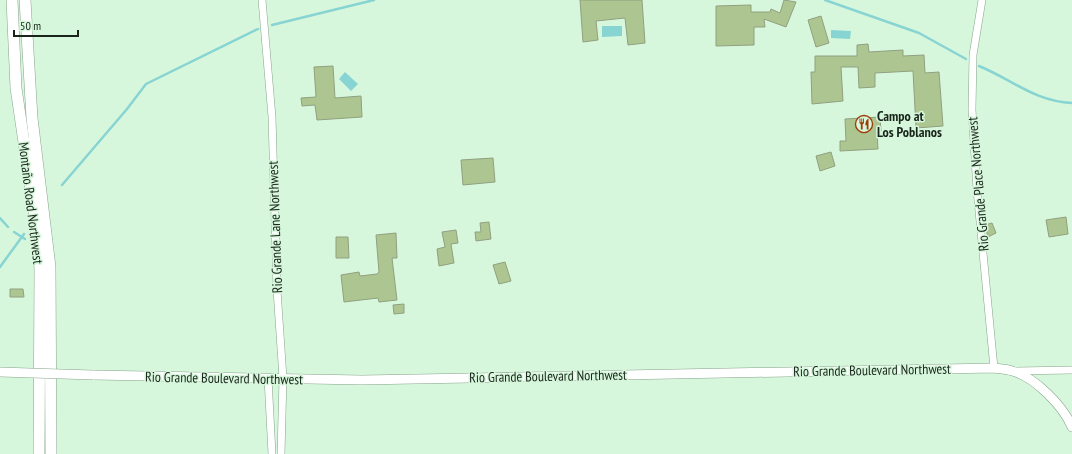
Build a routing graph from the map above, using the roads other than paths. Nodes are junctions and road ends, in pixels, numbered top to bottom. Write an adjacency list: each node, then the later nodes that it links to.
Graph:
1 (12, 0): 12 (main road, Montaño Road Northwest)
2 (25, 0): 13 (main road, Montaño Road Northwest)
3 (262, 0): 10 (street, Rio Grande Lane Northwest)
4 (982, 0): 5 (street, Rio Grande Place Northwest)
5 (994, 368): 7 (street, Rio Grande Boulevard Northwest); 10 (street, Rio Grande Boulevard Northwest)
6 (1072, 370): 7 (street)
7 (1013, 371): 11 (street, Rio Grande Boulevard Northwest)
8 (0, 372): 9 (street, Rio Grande Boulevard Northwest, bridge)
9 (268, 378): 10 (street, Rio Grande Boulevard Northwest); 14 (street)
10 (282, 378): 15 (street, Rio Grande Lane Northwest)
11 (1072, 427)
12 (39, 454)
13 (51, 454)
14 (272, 454)
15 (281, 454)

